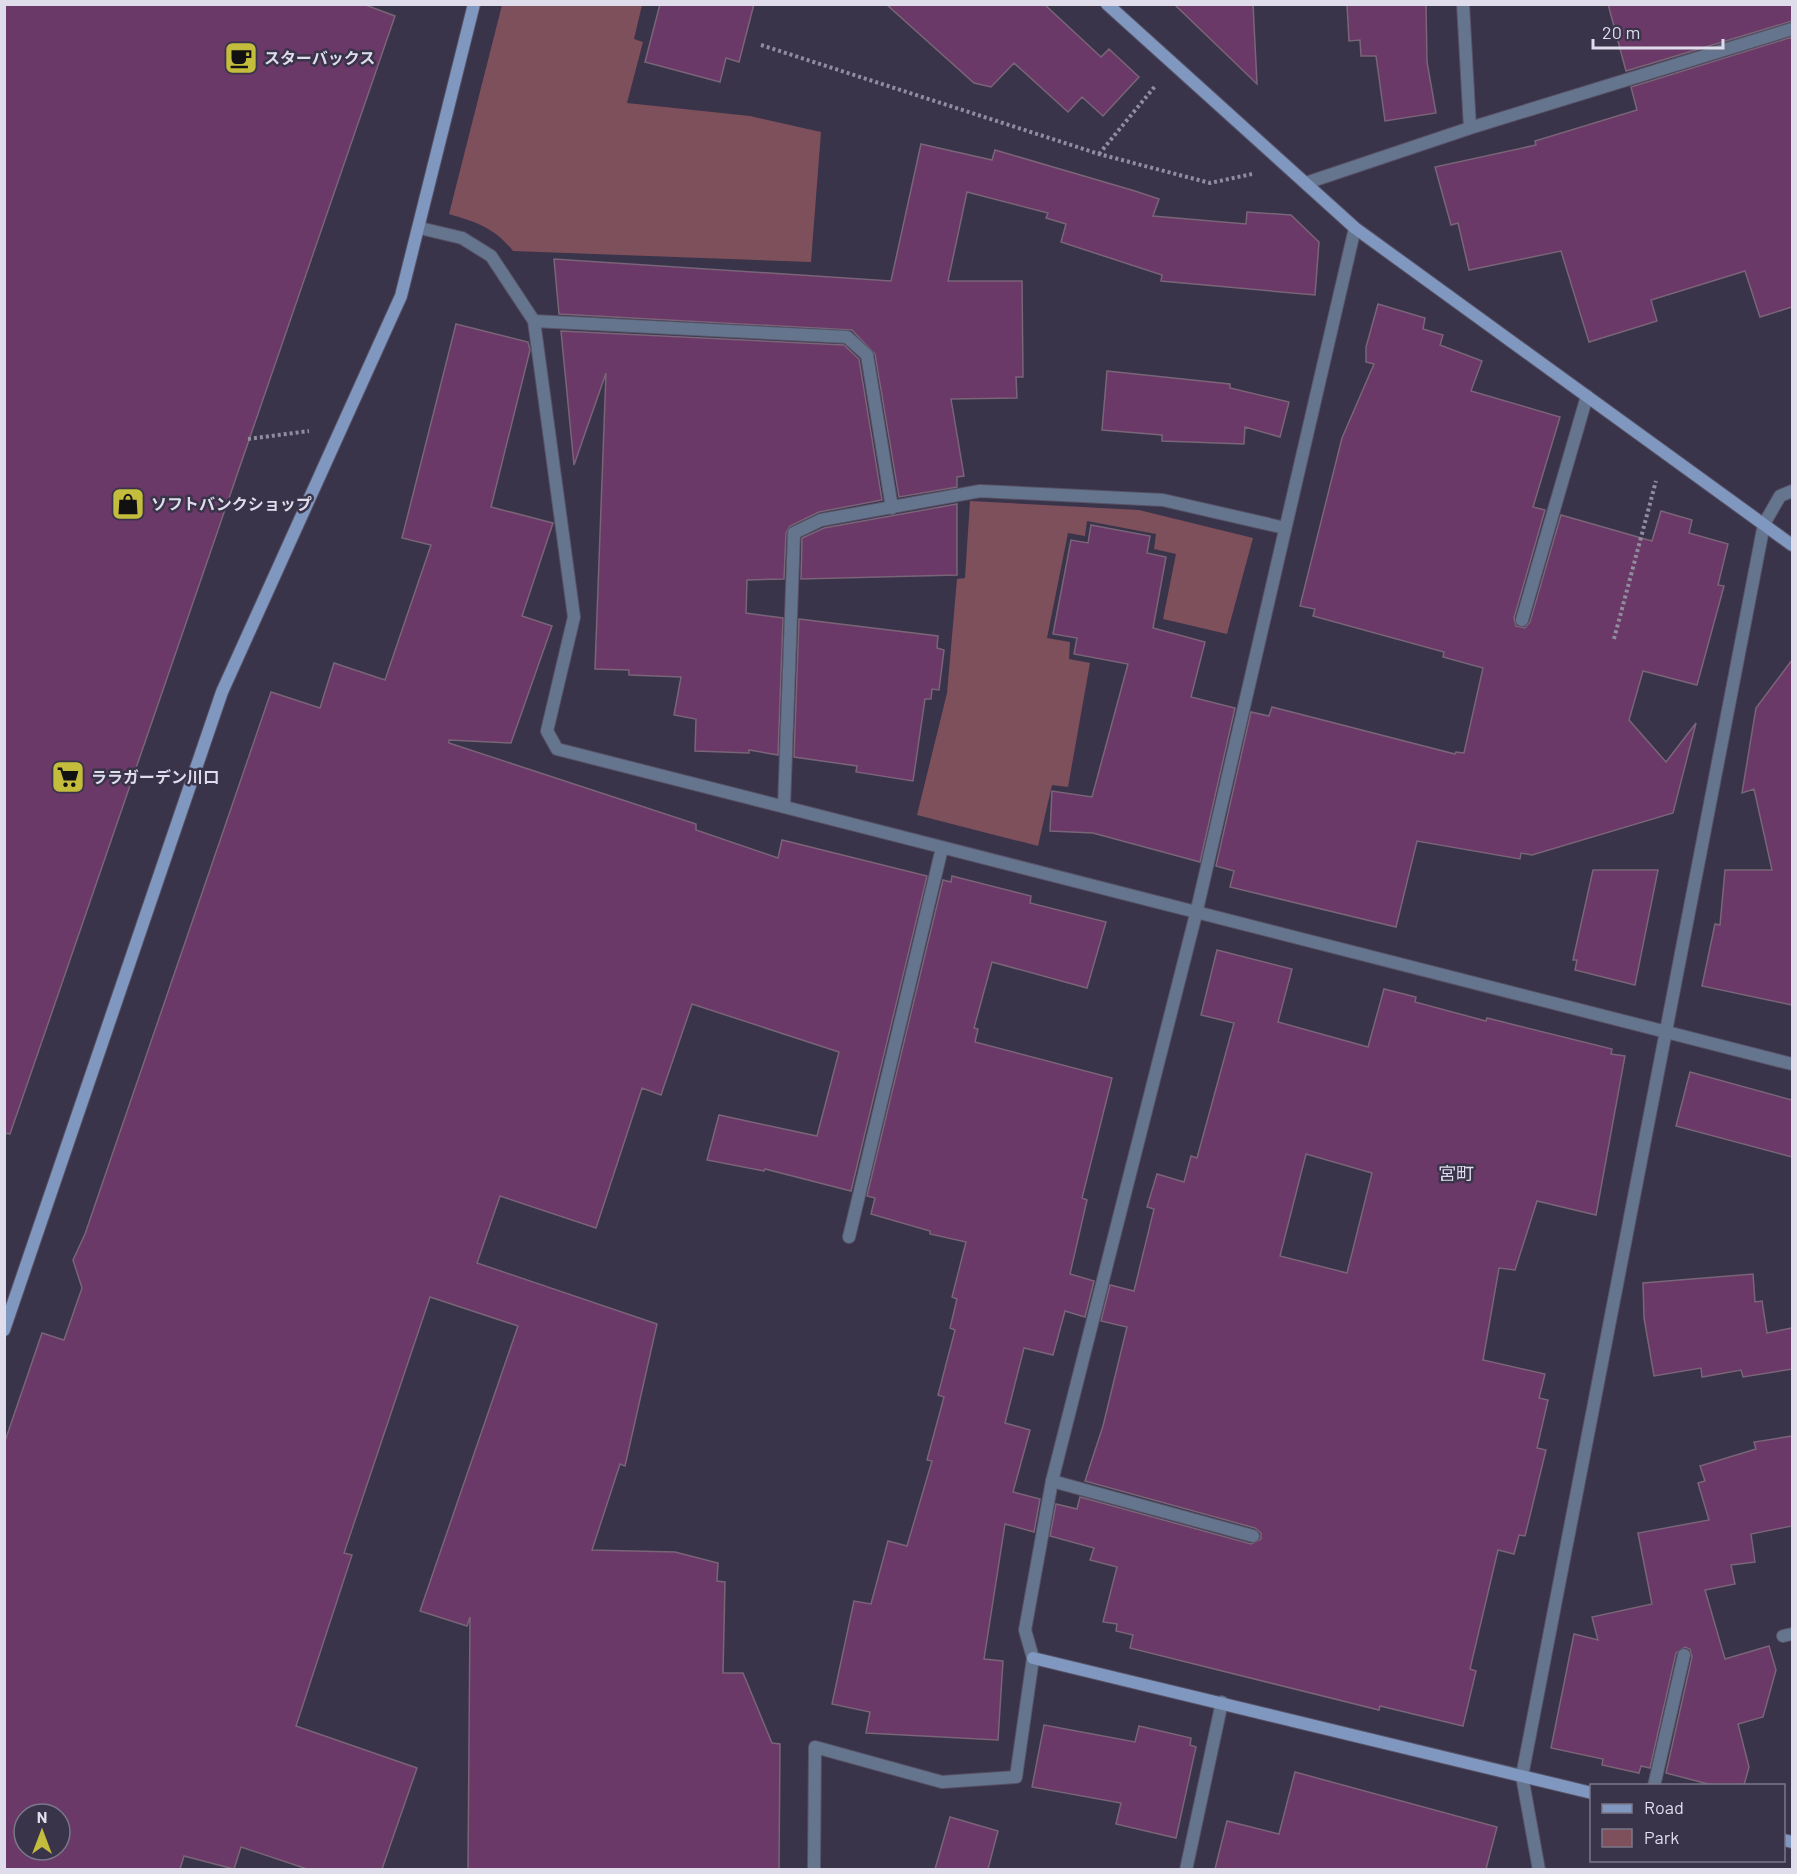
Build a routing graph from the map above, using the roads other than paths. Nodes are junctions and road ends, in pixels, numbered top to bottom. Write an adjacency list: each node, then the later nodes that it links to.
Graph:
1 (474, 4): 7 (street)
2 (1107, 4): 6 (street)
3 (1463, 4): 5 (street)
4 (1792, 29): 5 (street)
5 (1470, 128): 6 (street)
6 (1306, 183): 8 (street)
7 (420, 228): 9 (street); 23 (street)
8 (1354, 228): 10 (street); 14 (street)
9 (534, 321): 12 (street); 17 (street)
10 (1587, 396): 13 (street); 16 (street)
11 (1792, 491): 13 (street)
12 (892, 508): 14 (street); 17 (street)
13 (1764, 524): 15 (street); 20 (street)
14 (1285, 528): 19 (street)
15 (1792, 545)
16 (1522, 620)
17 (784, 807): 18 (street)
18 (942, 848): 19 (street); 22 (street)
19 (1196, 914): 20 (street); 24 (street)
20 (1666, 1032): 21 (street); 29 (street)
21 (1792, 1064)
22 (849, 1237)
23 (4, 1330)
24 (1052, 1481): 25 (street); 27 (street)
25 (1253, 1536)
26 (1684, 1655): 30 (street)
27 (1033, 1658): 28 (street); 32 (street)
28 (1221, 1702): 29 (street); 33 (street)
29 (1522, 1776): 31 (street); 34 (street)
30 (1654, 1784)
31 (1590, 1793)
32 (814, 1869)
33 (1186, 1869)
34 (1539, 1869)

